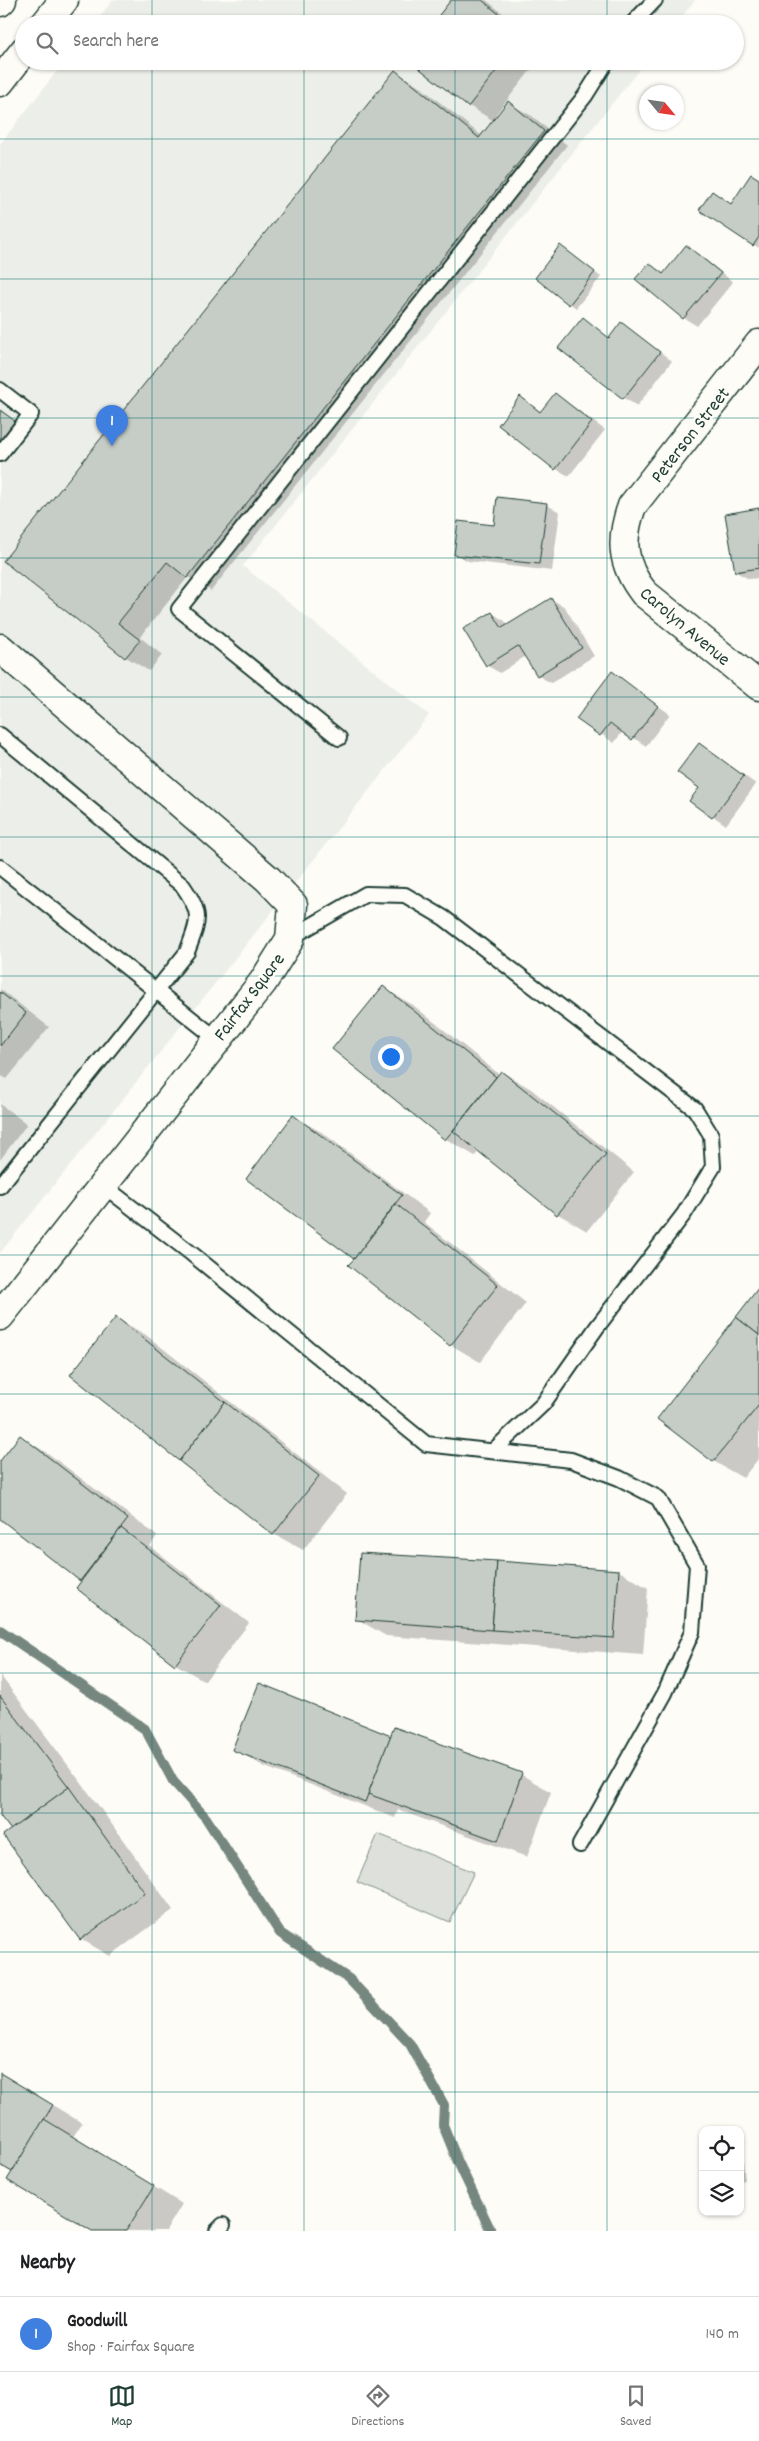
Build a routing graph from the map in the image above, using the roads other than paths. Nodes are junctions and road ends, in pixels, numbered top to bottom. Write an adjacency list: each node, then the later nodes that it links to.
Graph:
1 (64, 0): 3 (street)
2 (655, 0): 4 (lane)
3 (52, 15)
4 (641, 15)
5 (15, 63): 7 (street)
6 (601, 70): 15 (lane)
7 (0, 82)
8 (759, 344): 11 (street, Peterson Street)
9 (0, 390): 10 (lane)
10 (0, 454)
11 (624, 527): 13 (street, Carolyn Avenue)
12 (0, 648): 17 (street, Fairfax Square)
13 (759, 686)
14 (0, 735): 18 (lane)
15 (339, 738)
16 (0, 866): 18 (lane)
17 (290, 938): 19 (street, Fairfax Square); 23 (lane)
18 (155, 990): 19 (lane); 20 (lane)
19 (217, 1038): 21 (street, Fairfax Square)
20 (0, 1186)
21 (104, 1186): 22 (street, Fairfax Square); 23 (lane)
22 (0, 1316)
23 (493, 1451): 24 (lane)
24 (580, 1844)

